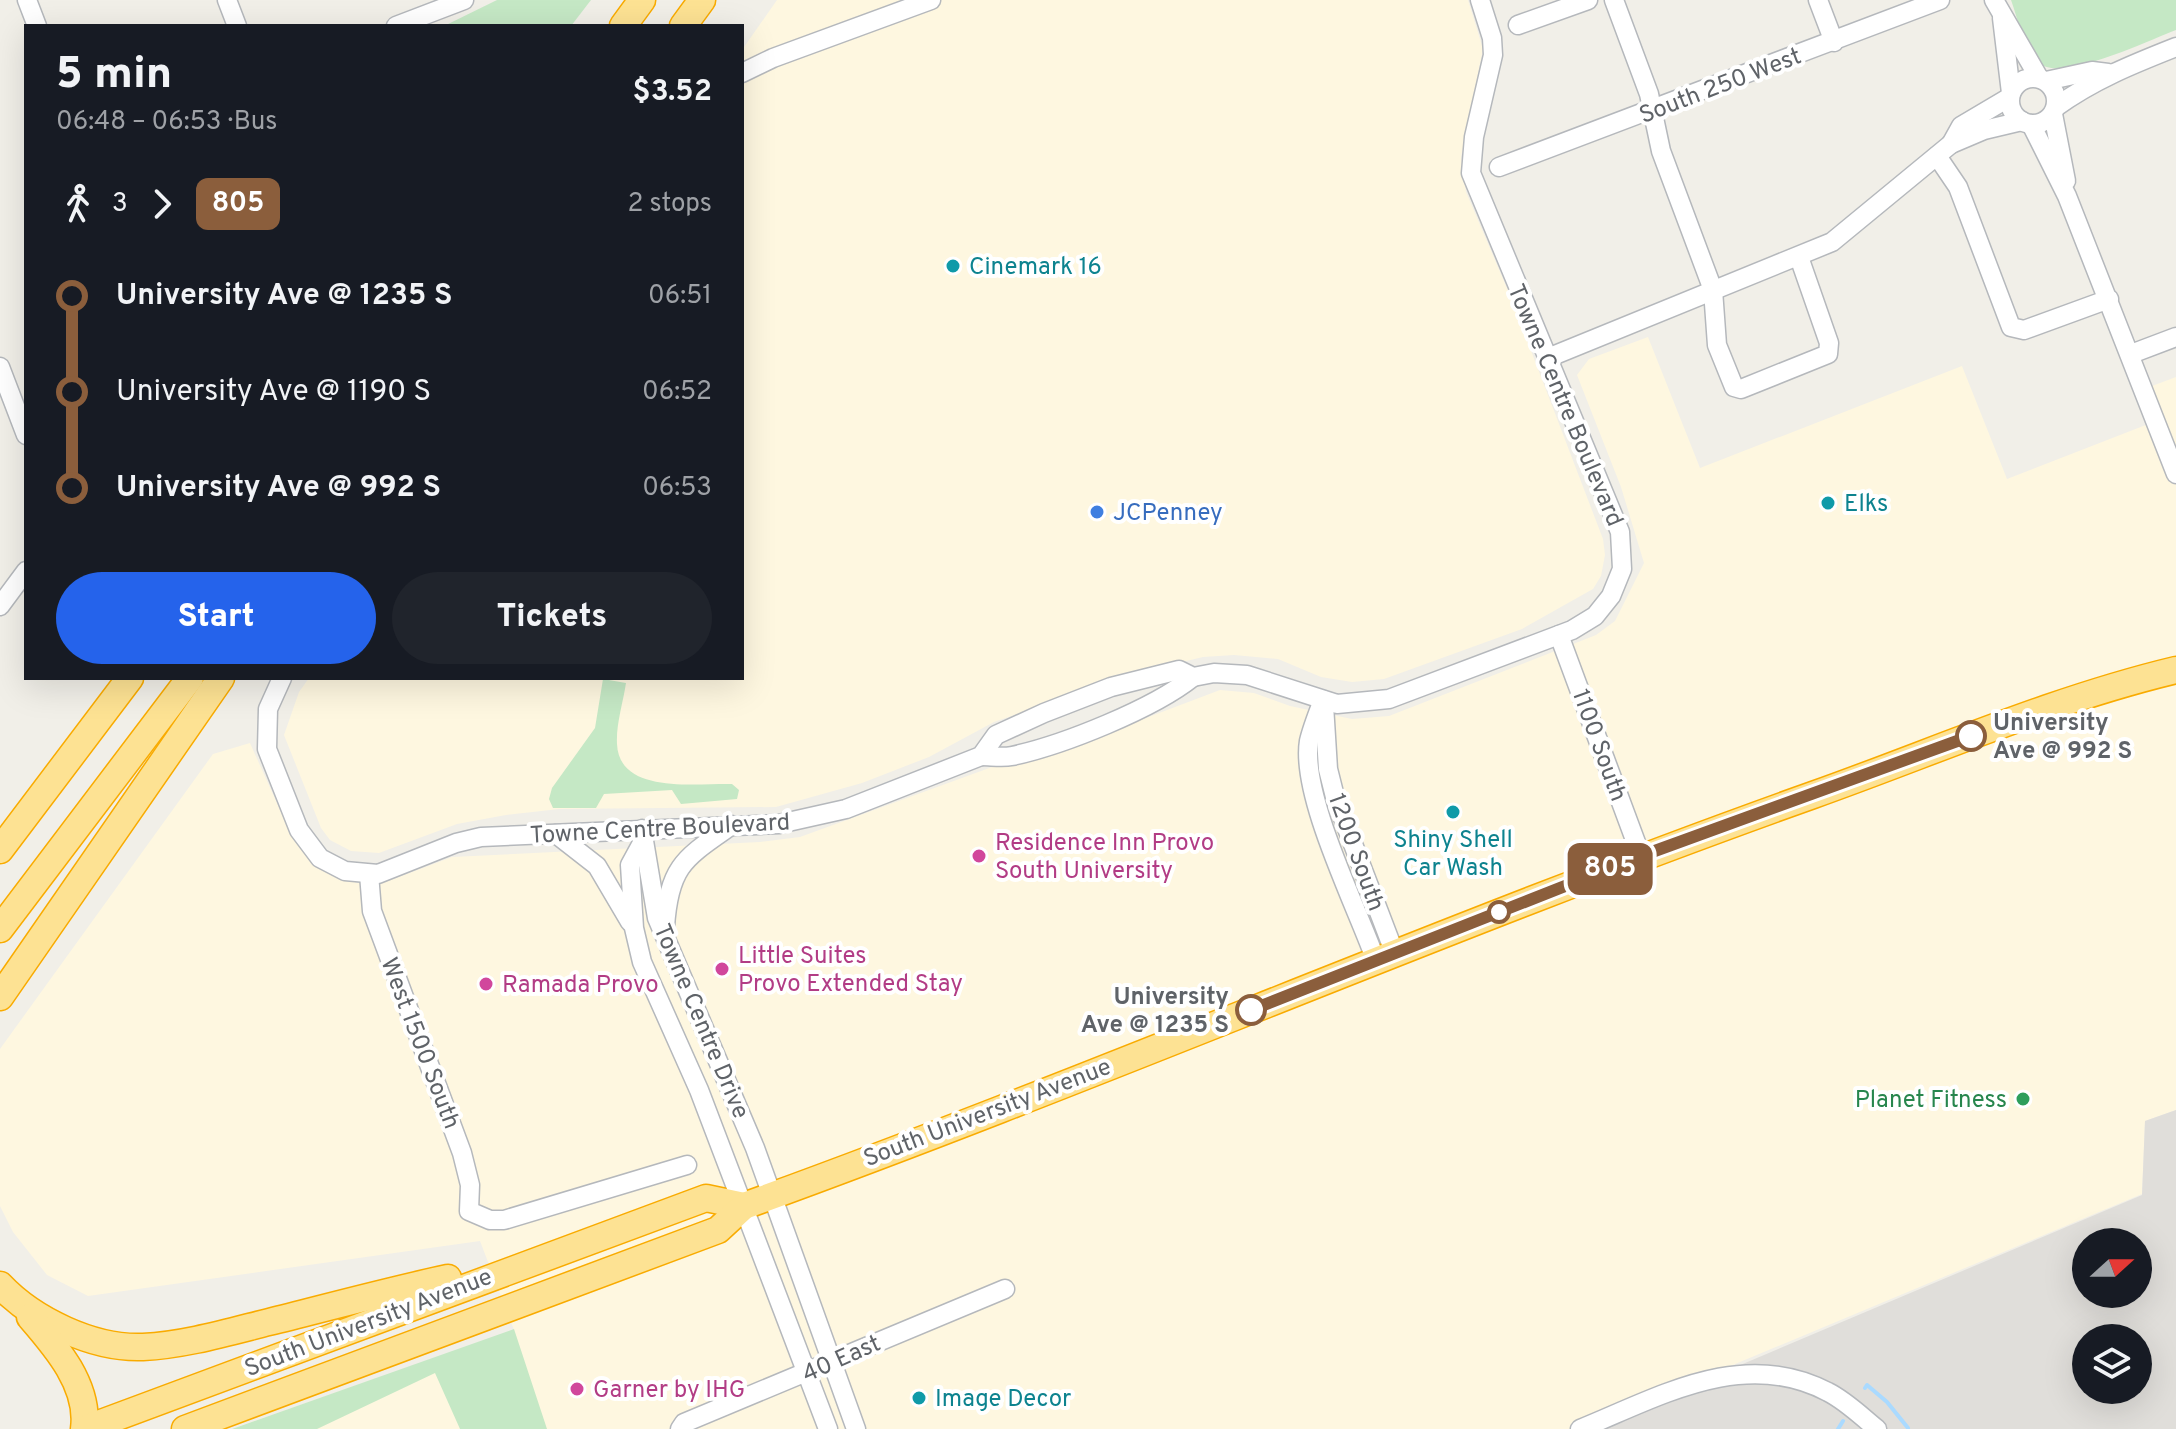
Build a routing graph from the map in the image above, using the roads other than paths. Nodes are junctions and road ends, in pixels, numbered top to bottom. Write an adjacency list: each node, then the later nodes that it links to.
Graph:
1 (27, 0): 15 (street)
2 (227, 0): 16 (street)
3 (464, 0): 14 (street)
4 (642, 0): 17 (highway)
5 (702, 0): 18 (highway)
6 (931, 0): 22 (street)
7 (1480, 0): 37 (street, Towne Centre Boulevard)
8 (1588, 0): 19 (street)
9 (1614, 0): 26 (street)
10 (1818, 0): 20 (street)
11 (1940, 0): 20 (street, South 250 West)
12 (1994, 0): 13 (street)
13 (2002, 18): 24 (street); 25 (street)
14 (416, 22)
15 (36, 24)
16 (236, 24)
17 (624, 24)
18 (684, 24)
19 (1518, 25)
20 (1834, 42): 26 (street, South 250 West)
21 (2176, 47): 23 (street)
22 (744, 72)
23 (2108, 73): 24 (street); 27 (street)
24 (2042, 79): 25 (street); 27 (street)
25 (2011, 95): 28 (street); 29 (street)
26 (1653, 111): 30 (street, South 250 West); 33 (street)
27 (2054, 111): 28 (street); 31 (street)
28 (2026, 123): 29 (street); 31 (street)
29 (1944, 150): 32 (street); 34 (street)
30 (1499, 167)
31 (2067, 196): 34 (street)
32 (1799, 257): 33 (street); 33 (street)
33 (1713, 290): 37 (street)
34 (2109, 299): 36 (street)
35 (2176, 337): 36 (street)
36 (2131, 354): 40 (street)
37 (1550, 357): 43 (street, Towne Centre Boulevard)
38 (0, 367): 39 (street)
39 (24, 430)
40 (2176, 474)
41 (24, 574): 42 (street)
42 (0, 606)
43 (1559, 635): 50 (street, Towne Centre Boulevard); 56 (street, 1100 South)
44 (2176, 670): 56 (highway, South University Avenue)
45 (1193, 677): 50 (street, Towne Centre Boulevard); 51 (street); 51 (street, Towne Centre Boulevard)
46 (128, 680): 55 (highway)
47 (188, 680): 59 (highway)
48 (220, 680): 62 (highway)
49 (281, 680): 57 (street, Towne Centre Boulevard)
50 (1323, 700): 61 (street, 1200 South); 61 (street, 1200 South)
51 (981, 756): 52 (street, Towne Centre Boulevard)
52 (733, 824): 54 (street, Towne Centre Boulevard); 60 (street)
53 (556, 834): 54 (street, Towne Centre Boulevard); 57 (street, Towne Centre Boulevard); 58 (street)
54 (642, 836): 58 (street, Towne Centre Drive); 60 (street, Towne Centre Drive)
55 (0, 850)
56 (1641, 856): 61 (highway, South University Avenue)
57 (369, 874): 63 (street, West 1500 South)
58 (634, 928): 65 (street, Towne Centre Drive)
59 (0, 929)
60 (665, 938): 64 (street, Towne Centre Drive)
61 (1386, 958): 64 (highway, South University Avenue)
62 (0, 997)
63 (687, 1165)
64 (770, 1197): 65 (highway, South University Avenue); 69 (street, Towne Centre Drive)
65 (744, 1206): 66 (highway, South University Avenue); 70 (street, Towne Centre Drive); 72 (highway, South University Avenue)
66 (526, 1262): 68 (highway); 71 (highway, South University Avenue)
67 (1005, 1289): 69 (street, 40 East)
68 (9, 1294): 71 (highway)
69 (830, 1364): 70 (street, 40 East); 75 (street, Towne Centre Drive)
70 (806, 1373): 73 (street, 40 East); 74 (street, Towne Centre Drive)
71 (85, 1429)
72 (185, 1429)
73 (680, 1429)
74 (828, 1429)
75 (856, 1429)
76 (1580, 1429): 77 (street)
77 (1877, 1429)

